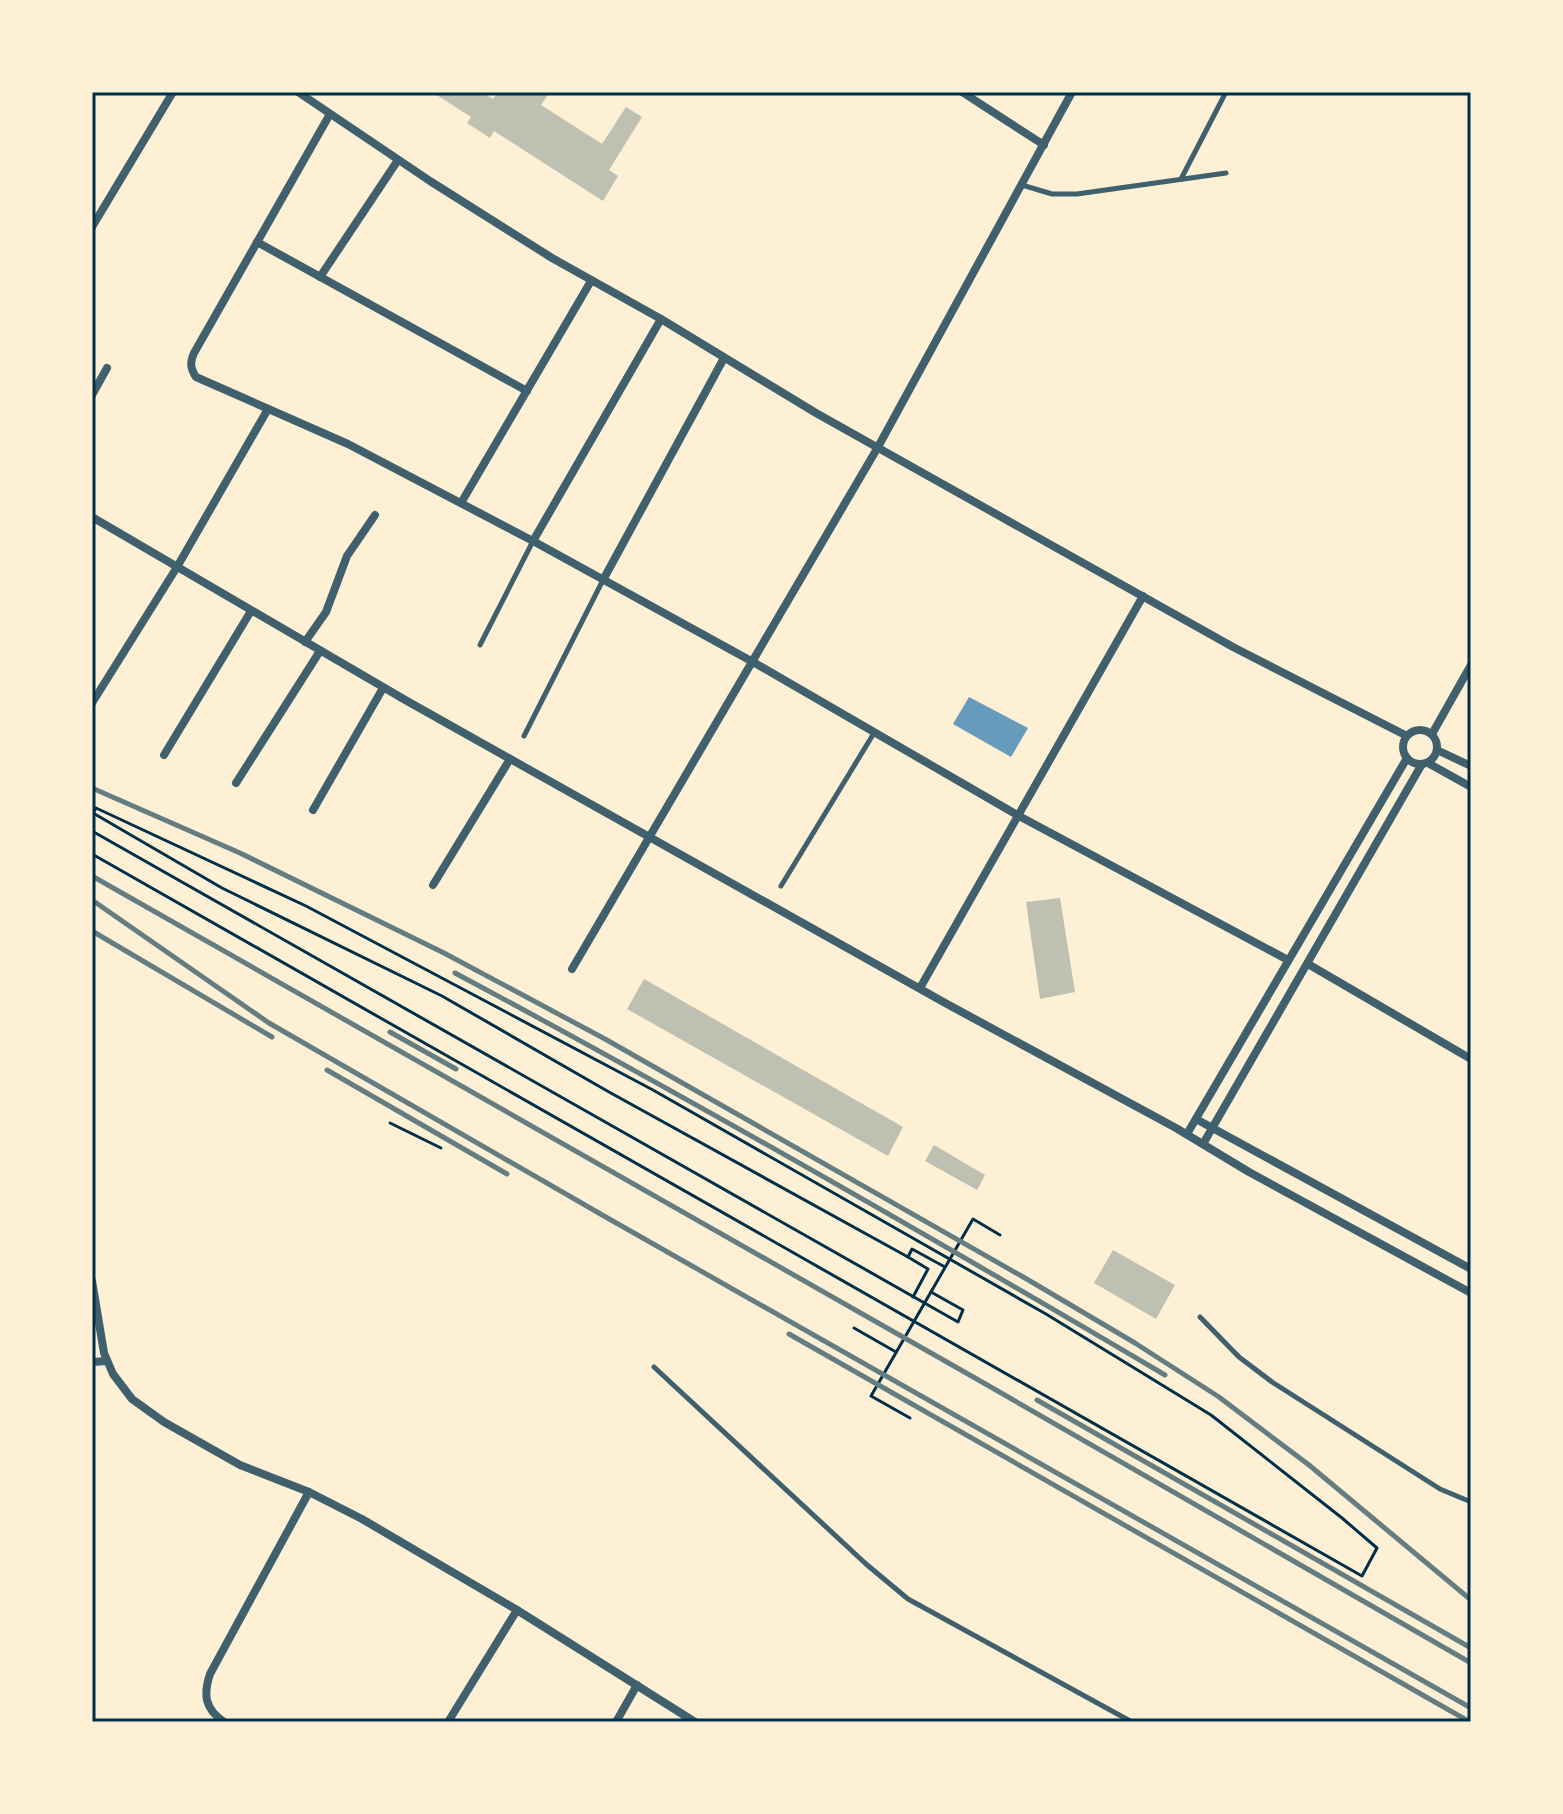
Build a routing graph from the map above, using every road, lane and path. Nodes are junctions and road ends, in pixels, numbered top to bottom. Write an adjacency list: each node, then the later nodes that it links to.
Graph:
1 (173, 92): 12 (street)
2 (298, 92): 6 (street)
3 (962, 92): 7 (street)
4 (1072, 92): 7 (street)
5 (1226, 92): 10 (lane)
6 (330, 114): 8 (street); 13 (street)
7 (1044, 145): 11 (street)
8 (398, 160): 14 (street); 15 (street)
9 (1226, 173): 10 (lane)
10 (1181, 179): 11 (lane)
11 (1022, 185): 22 (street)
12 (92, 227)
13 (257, 242): 14 (street); 21 (street)
14 (320, 277): 19 (street)
15 (591, 281): 16 (street); 19 (street)
16 (661, 319): 17 (street); 26 (street)
17 (724, 358): 22 (street); 28 (street)
18 (107, 368): 20 (street)
19 (527, 391): 23 (street)
20 (92, 395)
21 (268, 409): 23 (street); 27 (street)
22 (878, 447): 29 (street); 34 (street)
23 (461, 503): 26 (street)
24 (375, 515): 31 (street)
25 (92, 517): 27 (street)
26 (533, 541): 28 (street); 32 (lane)
27 (177, 567): 30 (street); 37 (street)
28 (603, 580): 34 (street); 40 (lane)
29 (1143, 596): 41 (street); 51 (street)
30 (251, 611): 31 (street); 43 (street)
31 (305, 642): 33 (street)
32 (480, 645)
33 (320, 651): 36 (street); 48 (street)
34 (753, 662): 38 (street); 53 (street)
35 (1471, 665): 39 (street)
36 (383, 688): 45 (street); 50 (street)
37 (92, 703)
38 (874, 733): 51 (street); 56 (lane)
39 (1432, 734): 41 (street); 42 (street)
40 (524, 736)
41 (1407, 736): 44 (street)
42 (1437, 750): 46 (street); 47 (street)
43 (164, 755)
44 (1407, 758): 46 (street); 57 (street)
45 (510, 759): 53 (street); 55 (street)
46 (1425, 763): 49 (street); 58 (street)
47 (1471, 766)
48 (236, 783)
49 (1471, 787)
50 (313, 810)
51 (1019, 816): 57 (street); 60 (street)
52 (92, 831): 75 (path)
53 (648, 836): 59 (street); 60 (street)
54 (92, 854): 69 (path)
55 (433, 885)
56 (781, 886)
57 (1288, 960): 62 (street)
58 (1308, 964): 61 (street); 64 (street)
59 (572, 969)
60 (920, 988): 65 (street)
61 (1471, 1059)
62 (1196, 1119): 64 (street); 65 (street)
63 (390, 1123): 67 (path)
64 (1212, 1129): 66 (street); 71 (street)
65 (1187, 1134): 66 (street)
66 (1203, 1144): 74 (street)
67 (441, 1148)
68 (1000, 1235): 70 (path)
69 (908, 1257): 70 (path); 75 (path)
70 (945, 1267): 73 (path)
71 (1471, 1269)
72 (92, 1281): 79 (street)
73 (931, 1292): 75 (path); 78 (path)
74 (1471, 1293)
75 (913, 1297)
76 (1200, 1317): 84 (lane)
77 (854, 1328): 78 (path)
78 (897, 1352): 82 (path)
79 (107, 1361): 80 (street); 83 (street)
80 (92, 1362)
81 (654, 1367): 91 (lane)
82 (910, 1418)
83 (309, 1492): 85 (street); 87 (street)
84 (1471, 1502)
85 (517, 1610): 86 (street); 88 (street)
86 (637, 1685): 89 (street); 90 (street)
87 (224, 1722)
88 (448, 1722)
89 (616, 1722)
90 (695, 1722)
91 (1132, 1722)

